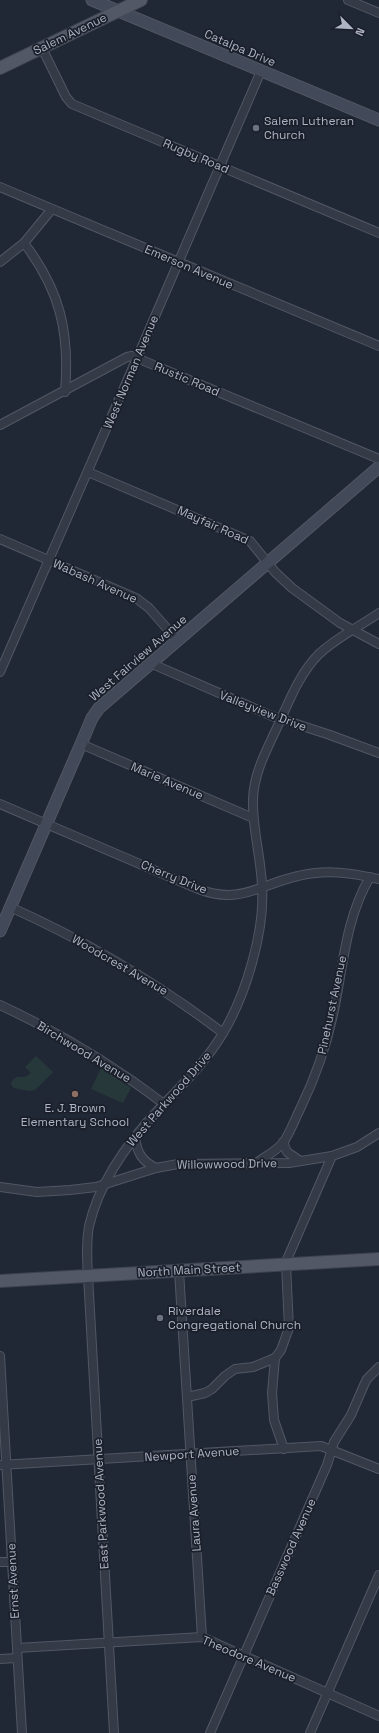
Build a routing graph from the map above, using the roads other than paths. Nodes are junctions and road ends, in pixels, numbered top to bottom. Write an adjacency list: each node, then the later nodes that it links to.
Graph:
1 (92, 0): 4 (street, Catalpa Drive)
2 (141, 0): 4 (main road, Salem Avenue)
3 (348, 0): 5 (street)
4 (118, 11): 6 (main road, Salem Avenue); 8 (street, Catalpa Drive)
5 (379, 13)
6 (42, 48): 7 (main road, Salem Avenue); 10 (street, Rugby Road)
7 (0, 68)
8 (260, 71): 9 (street, Catalpa Drive); 10 (street, West Norman Avenue)
9 (379, 120)
10 (220, 166): 13 (street, Rugby Road); 16 (street, West Norman Avenue)
11 (0, 187): 12 (street, Emerson Avenue)
12 (52, 209): 14 (street); 16 (street, Emerson Avenue)
13 (379, 233)
14 (24, 243): 15 (street); 19 (street)
15 (0, 262)
16 (179, 262): 17 (street, Emerson Avenue); 18 (street, West Norman Avenue)
17 (379, 346)
18 (137, 358): 19 (street); 21 (street, Rustic Road); 23 (street, West Norman Avenue)
19 (65, 392): 20 (street)
20 (0, 425)
21 (379, 459)
22 (379, 467): 26 (street, West Fairview Avenue)
23 (88, 472): 25 (street, West Norman Avenue); 26 (street, Mayfair Road)
24 (0, 539): 25 (street, Wabash Avenue)
25 (49, 561): 29 (street, Wabash Avenue); 32 (street, West Norman Avenue)
26 (268, 563): 28 (street, Mayfair Road); 29 (street, West Fairview Avenue)
27 (379, 613): 28 (street, West Parkwood Drive)
28 (352, 630): 30 (street, Mayfair Road); 33 (street, West Parkwood Drive)
29 (177, 640): 31 (street, West Fairview Avenue)
30 (379, 644)
31 (150, 663): 33 (street, Valleyview Drive); 34 (street, West Fairview Avenue)
32 (0, 672)
33 (280, 720): 35 (street, Valleyview Drive); 37 (street, West Parkwood Drive)
34 (81, 744): 37 (street, Marie Avenue); 38 (street, West Fairview Avenue)
35 (379, 753)
36 (0, 804): 38 (street, Cherry Drive)
37 (253, 818): 41 (street, West Parkwood Drive)
38 (47, 824): 41 (street, Cherry Drive); 42 (street, West Fairview Avenue)
39 (370, 877): 40 (street, Cherry Drive); 41 (street, Cherry Drive); 49 (street, Pinehurst Avenue)
40 (379, 880)
41 (262, 888): 45 (street, West Parkwood Drive)
42 (10, 907): 43 (street, West Fairview Avenue); 45 (street, Woodcrest Avenue)
43 (0, 931)
44 (0, 1005): 46 (street, Birchwood Avenue)
45 (223, 1033): 46 (street, West Parkwood Drive)
46 (164, 1104): 48 (street, West Parkwood Drive)
47 (379, 1133): 50 (street, Willowwood Drive)
48 (135, 1137): 53 (street); 54 (street, West Parkwood Drive)
49 (283, 1142): 51 (street); 52 (street, Pinehurst Avenue)
50 (332, 1156): 51 (street, Willowwood Drive); 57 (street)
51 (299, 1160): 52 (street, Willowwood Drive)
52 (256, 1163): 53 (street, Willowwood Drive)
53 (156, 1168): 54 (street, Willowwood Drive)
54 (106, 1184): 55 (street, Willowwood Drive); 59 (street, West Parkwood Drive)
55 (0, 1188)
56 (379, 1259): 57 (main road, North Main Street)
57 (285, 1264): 58 (main road, North Main Street); 62 (street)
58 (180, 1271): 59 (main road, North Main Street); 65 (street, Laura Avenue)
59 (88, 1276): 60 (main road, North Main Street); 70 (street, East Parkwood Avenue)
60 (0, 1281)
61 (0, 1356): 64 (street, Ernst Avenue)
62 (276, 1358): 65 (street); 67 (street)
63 (379, 1367): 68 (street, Basswood Avenue)
64 (1, 1378): 66 (street, Ernst Avenue)
65 (187, 1397): 69 (street, Laura Avenue)
66 (2, 1420): 71 (street, Ernst Avenue)
67 (284, 1448): 68 (street, Newport Avenue); 69 (street, Newport Avenue)
68 (332, 1450): 72 (street, Newport Avenue); 79 (street, Basswood Avenue)
69 (190, 1453): 70 (street, Newport Avenue); 76 (street, Laura Avenue)
70 (98, 1459): 71 (street, Newport Avenue); 77 (street, East Parkwood Avenue)
71 (3, 1465): 74 (street, Ernst Avenue)
72 (379, 1469)
73 (0, 1562): 74 (street)
74 (12, 1562): 78 (street, Ernst Avenue)
75 (379, 1575): 82 (street)
76 (202, 1636): 77 (street, Theodore Avenue); 79 (street, Theodore Avenue)
77 (109, 1642): 78 (street, Theodore Avenue); 85 (street, East Parkwood Avenue)
78 (17, 1648): 80 (street, Ernst Avenue)
79 (244, 1656): 82 (street, Theodore Avenue); 86 (street, Basswood Avenue)
80 (17, 1658): 81 (street); 84 (street, Ernst Avenue)
81 (0, 1659)
82 (327, 1693): 83 (street, Theodore Avenue); 87 (street)
83 (379, 1716)
84 (22, 1733)
85 (114, 1733)
86 (210, 1733)
87 (310, 1733)

